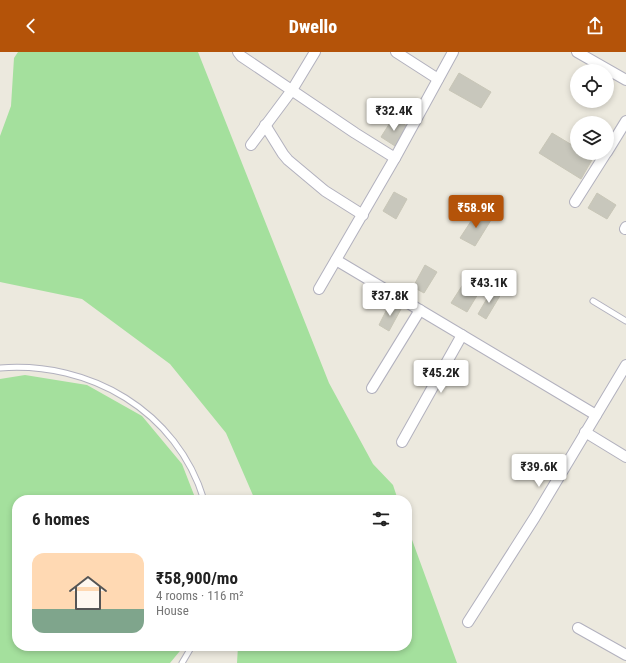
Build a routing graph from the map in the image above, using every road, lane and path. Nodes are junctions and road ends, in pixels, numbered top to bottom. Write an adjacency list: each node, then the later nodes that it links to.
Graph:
1 (238, 52): 8 (street)
2 (315, 52): 8 (street)
3 (396, 52): 6 (street)
4 (453, 52): 6 (street)
5 (577, 52): 7 (street)
6 (438, 80): 13 (street)
7 (626, 80)
8 (292, 90): 10 (street); 13 (street)
9 (626, 121): 11 (street)
10 (265, 125): 12 (street); 16 (street)
11 (614, 141)
12 (251, 145)
13 (395, 158): 16 (street)
14 (602, 160): 15 (street)
15 (575, 202)
16 (363, 215): 17 (street)
17 (336, 260): 18 (street); 20 (street)
18 (320, 289)
19 (593, 301): 21 (lane)
20 (420, 310): 22 (street); 25 (street)
21 (626, 321)
22 (462, 335): 26 (street); 28 (street)
23 (626, 365): 26 (street)
24 (0, 368): 30 (lane)
25 (372, 388)
26 (596, 415): 27 (street)
27 (585, 432): 29 (street); 31 (street)
28 (402, 442)
29 (626, 457)
30 (202, 495)
31 (468, 622)
32 (578, 628): 34 (street)
33 (189, 651): 35 (lane)
34 (626, 655)
35 (182, 663)

